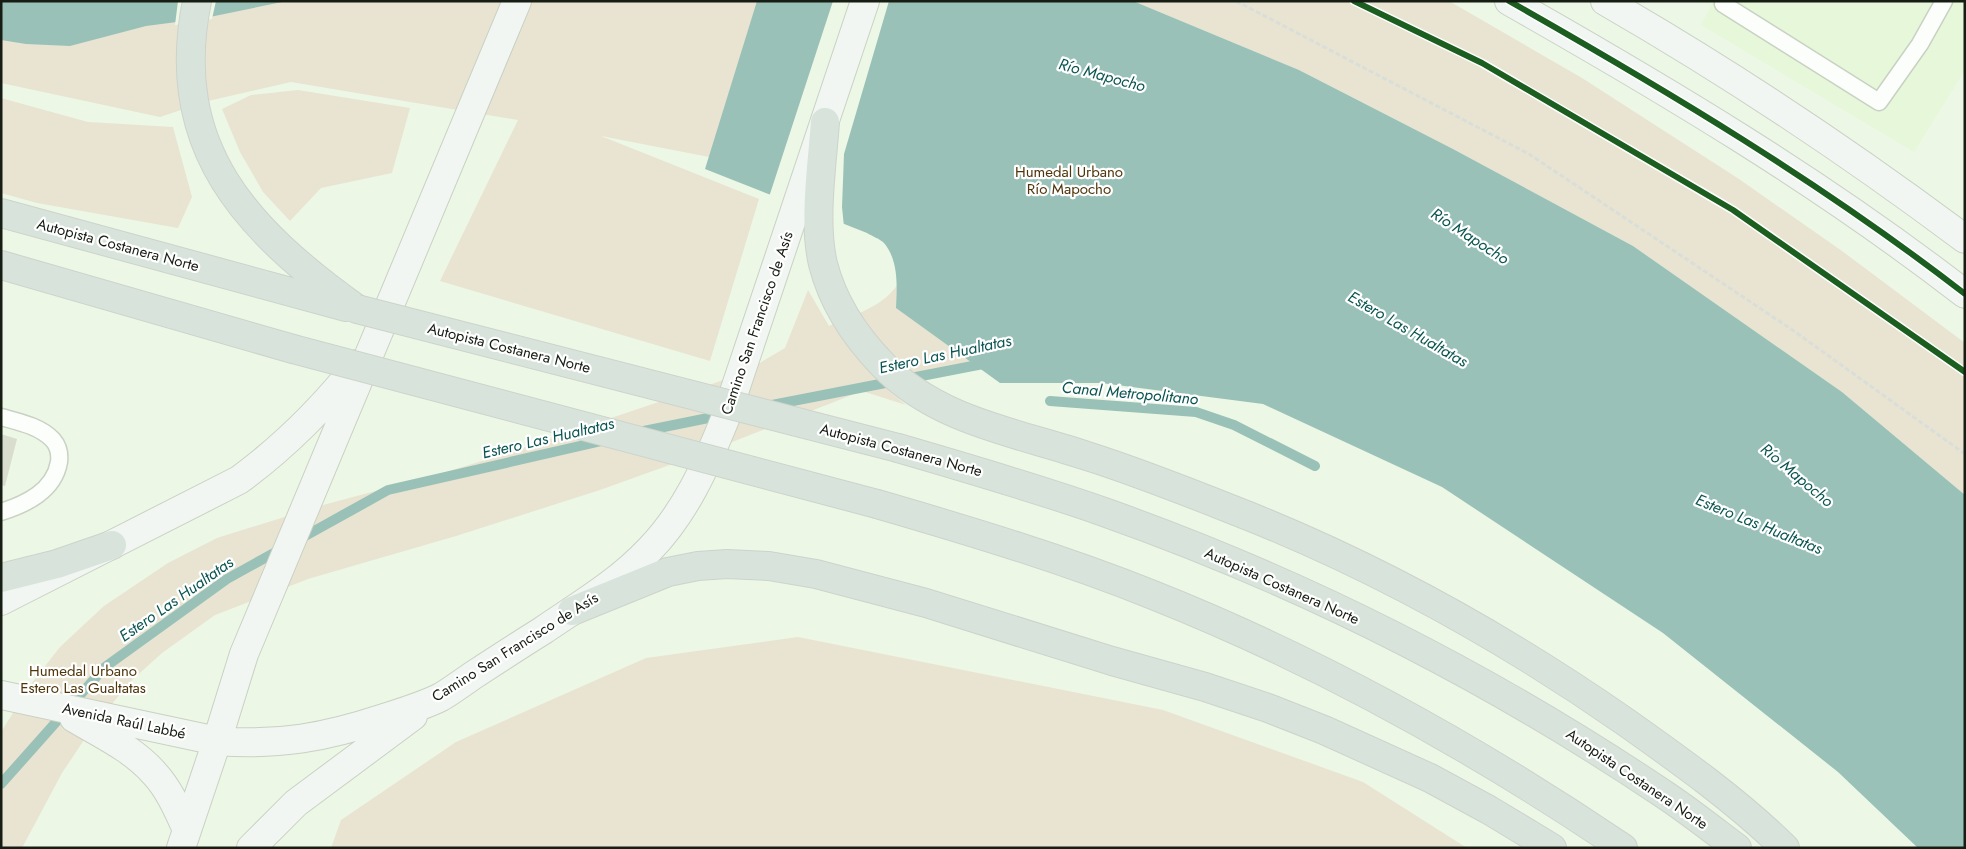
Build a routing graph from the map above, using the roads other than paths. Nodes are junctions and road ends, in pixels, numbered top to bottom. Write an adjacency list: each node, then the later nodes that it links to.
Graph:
1 (198, 1): 13 (highway)
2 (517, 1): 14 (main road)
3 (865, 1): 8 (main road, Camino San Francisco de Asís)
4 (1509, 1): 12 (main road)
5 (1605, 1): 10 (main road)
6 (1724, 1): 7 (lane)
7 (1944, 1)
8 (825, 122): 20 (main road, Camino San Francisco de Asís, bridge); 30 (highway)
9 (1, 213): 13 (highway, Autopista Costanera Norte)
10 (1965, 239)
11 (1, 265): 28 (highway, bridge)
12 (1965, 294)
13 (358, 309): 29 (highway, Autopista Costanera Norte, bridge)
14 (376, 341): 17 (main road); 24 (main road)
15 (1, 417): 16 (lane)
16 (1, 512)
17 (112, 545): 18 (highway); 19 (main road)
18 (1, 578)
19 (1, 601)
20 (572, 611): 22 (main road, Camino San Francisco de Asís); 27 (highway)
21 (1, 694): 23 (main road, Avenida Raúl Labbé)
22 (441, 696): 24 (main road, Camino San Francisco de Asís); 26 (main road)
23 (53, 706): 24 (main road, Avenida Raúl Labbé); 25 (main road)
24 (217, 741): 25 (main road)
25 (184, 839)
26 (251, 848)
27 (1552, 848)
28 (1623, 848)
29 (1737, 848)
30 (1786, 848)

